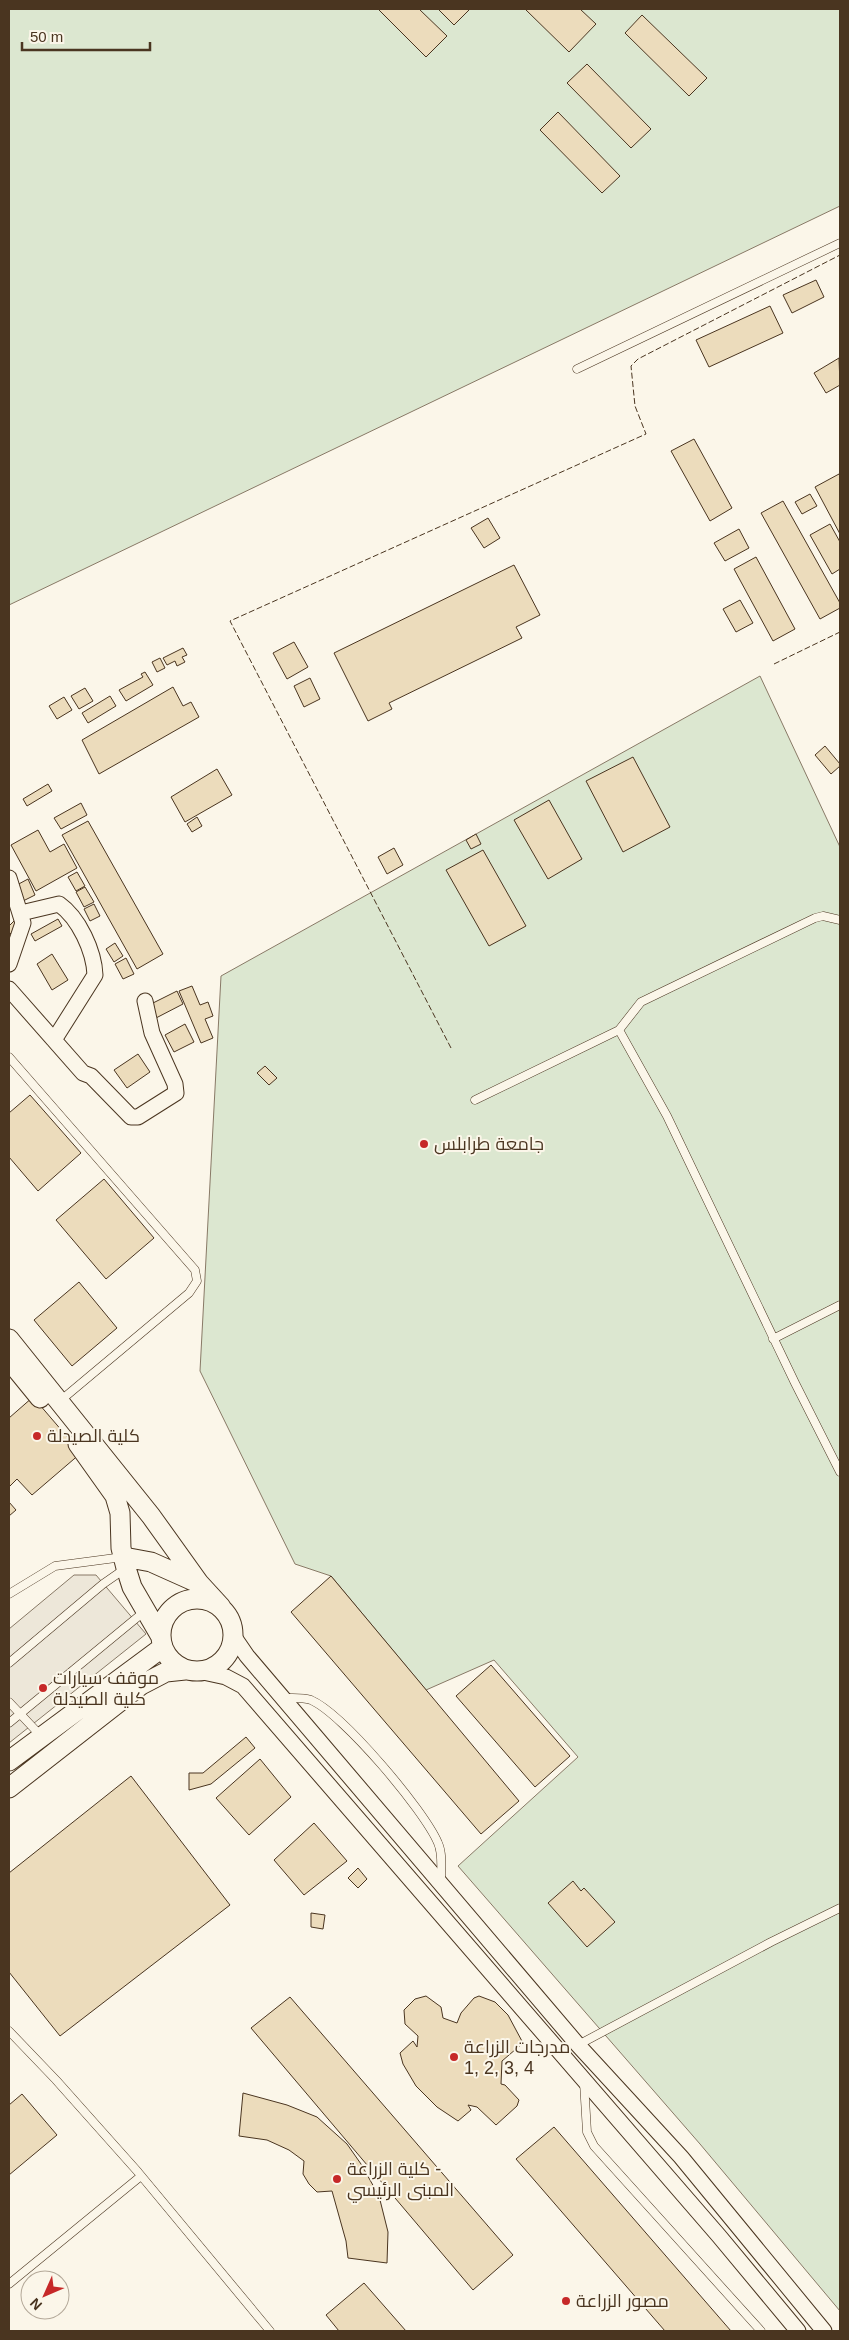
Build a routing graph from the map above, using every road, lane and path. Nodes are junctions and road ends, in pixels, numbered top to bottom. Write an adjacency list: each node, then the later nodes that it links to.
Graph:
1 (840, 244): 2 (lane)
2 (577, 370)
3 (9, 878): 4 (street)
4 (21, 912): 6 (street); 10 (street)
5 (840, 920): 9 (lane)
6 (9, 964)
7 (9, 989): 10 (street)
8 (145, 1001): 10 (street)
9 (619, 1030): 12 (lane); 15 (lane)
10 (54, 1040)
11 (9, 1058): 17 (lane)
12 (476, 1100)
13 (840, 1305): 15 (lane)
14 (9, 1339): 17 (street)
15 (774, 1339): 18 (lane)
16 (9, 1360): 19 (street)
17 (60, 1401): 20 (street)
18 (840, 1472)
19 (125, 1563): 20 (street); 21 (lane); 23 (street); 26 (lane)
20 (199, 1583): 22 (street)
21 (9, 1594)
22 (221, 1608): 24 (street); 25 (street)
23 (145, 1611): 25 (street); 30 (lane)
24 (234, 1637): 27 (street); 28 (street)
25 (162, 1642): 27 (street); 32 (street)
26 (9, 1663)
27 (194, 1671): 34 (street); 39 (street)
28 (283, 1698): 35 (street); 35 (lane)
29 (9, 1702): 30 (lane)
30 (20, 1715): 31 (lane); 32 (lane)
31 (9, 1724)
32 (42, 1736): 33 (street)
33 (9, 1761)
34 (9, 1788)
35 (440, 1883): 38 (street)
36 (840, 1908): 38 (lane)
37 (9, 2031): 40 (lane)
38 (578, 2045): 45 (street)
39 (584, 2082): 43 (lane); 44 (street)
40 (141, 2176): 41 (lane); 42 (lane)
41 (9, 2284)
42 (270, 2331)
43 (761, 2331)
44 (798, 2331)
45 (824, 2331)

